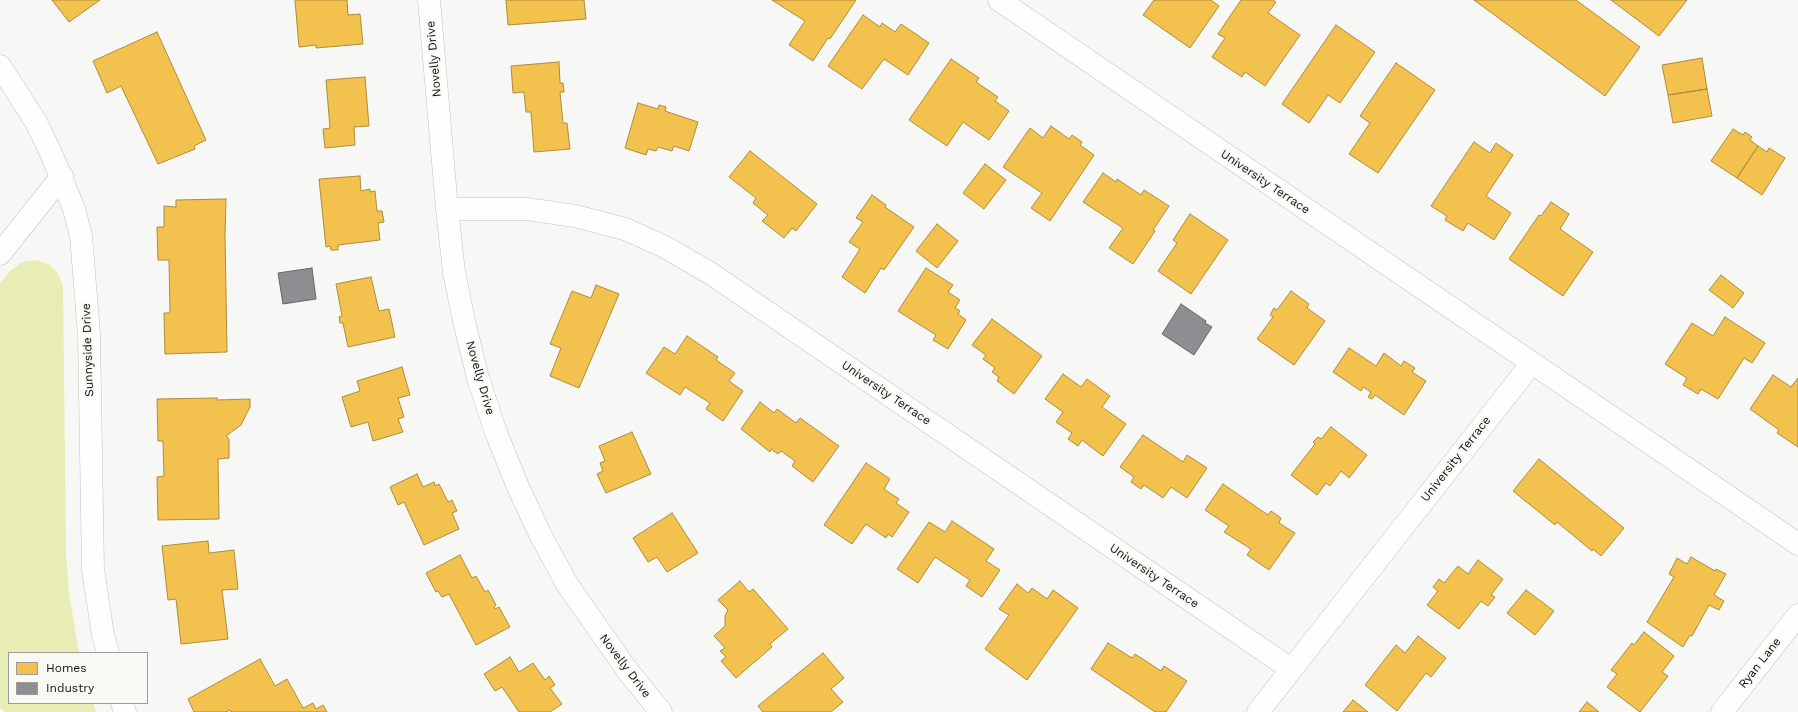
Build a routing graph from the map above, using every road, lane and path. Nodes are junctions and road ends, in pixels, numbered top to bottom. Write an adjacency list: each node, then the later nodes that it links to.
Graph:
1 (429, 0): 5 (street, Novelly Drive)
2 (999, 0): 7 (street, University Terrace)
3 (0, 66): 4 (street, Sunnyside Drive)
4 (62, 176): 6 (street); 10 (street, Sunnyside Drive)
5 (447, 210): 11 (street, University Terrace); 12 (street, Novelly Drive)
6 (0, 254)
7 (1532, 363): 8 (street, University Terrace); 11 (street, University Terrace)
8 (1798, 544)
9 (1798, 615): 14 (street, Ryan Lane)
10 (108, 652)
11 (1291, 669): 13 (street, University Terrace)
12 (661, 712)
13 (1258, 712)
14 (1722, 712)

